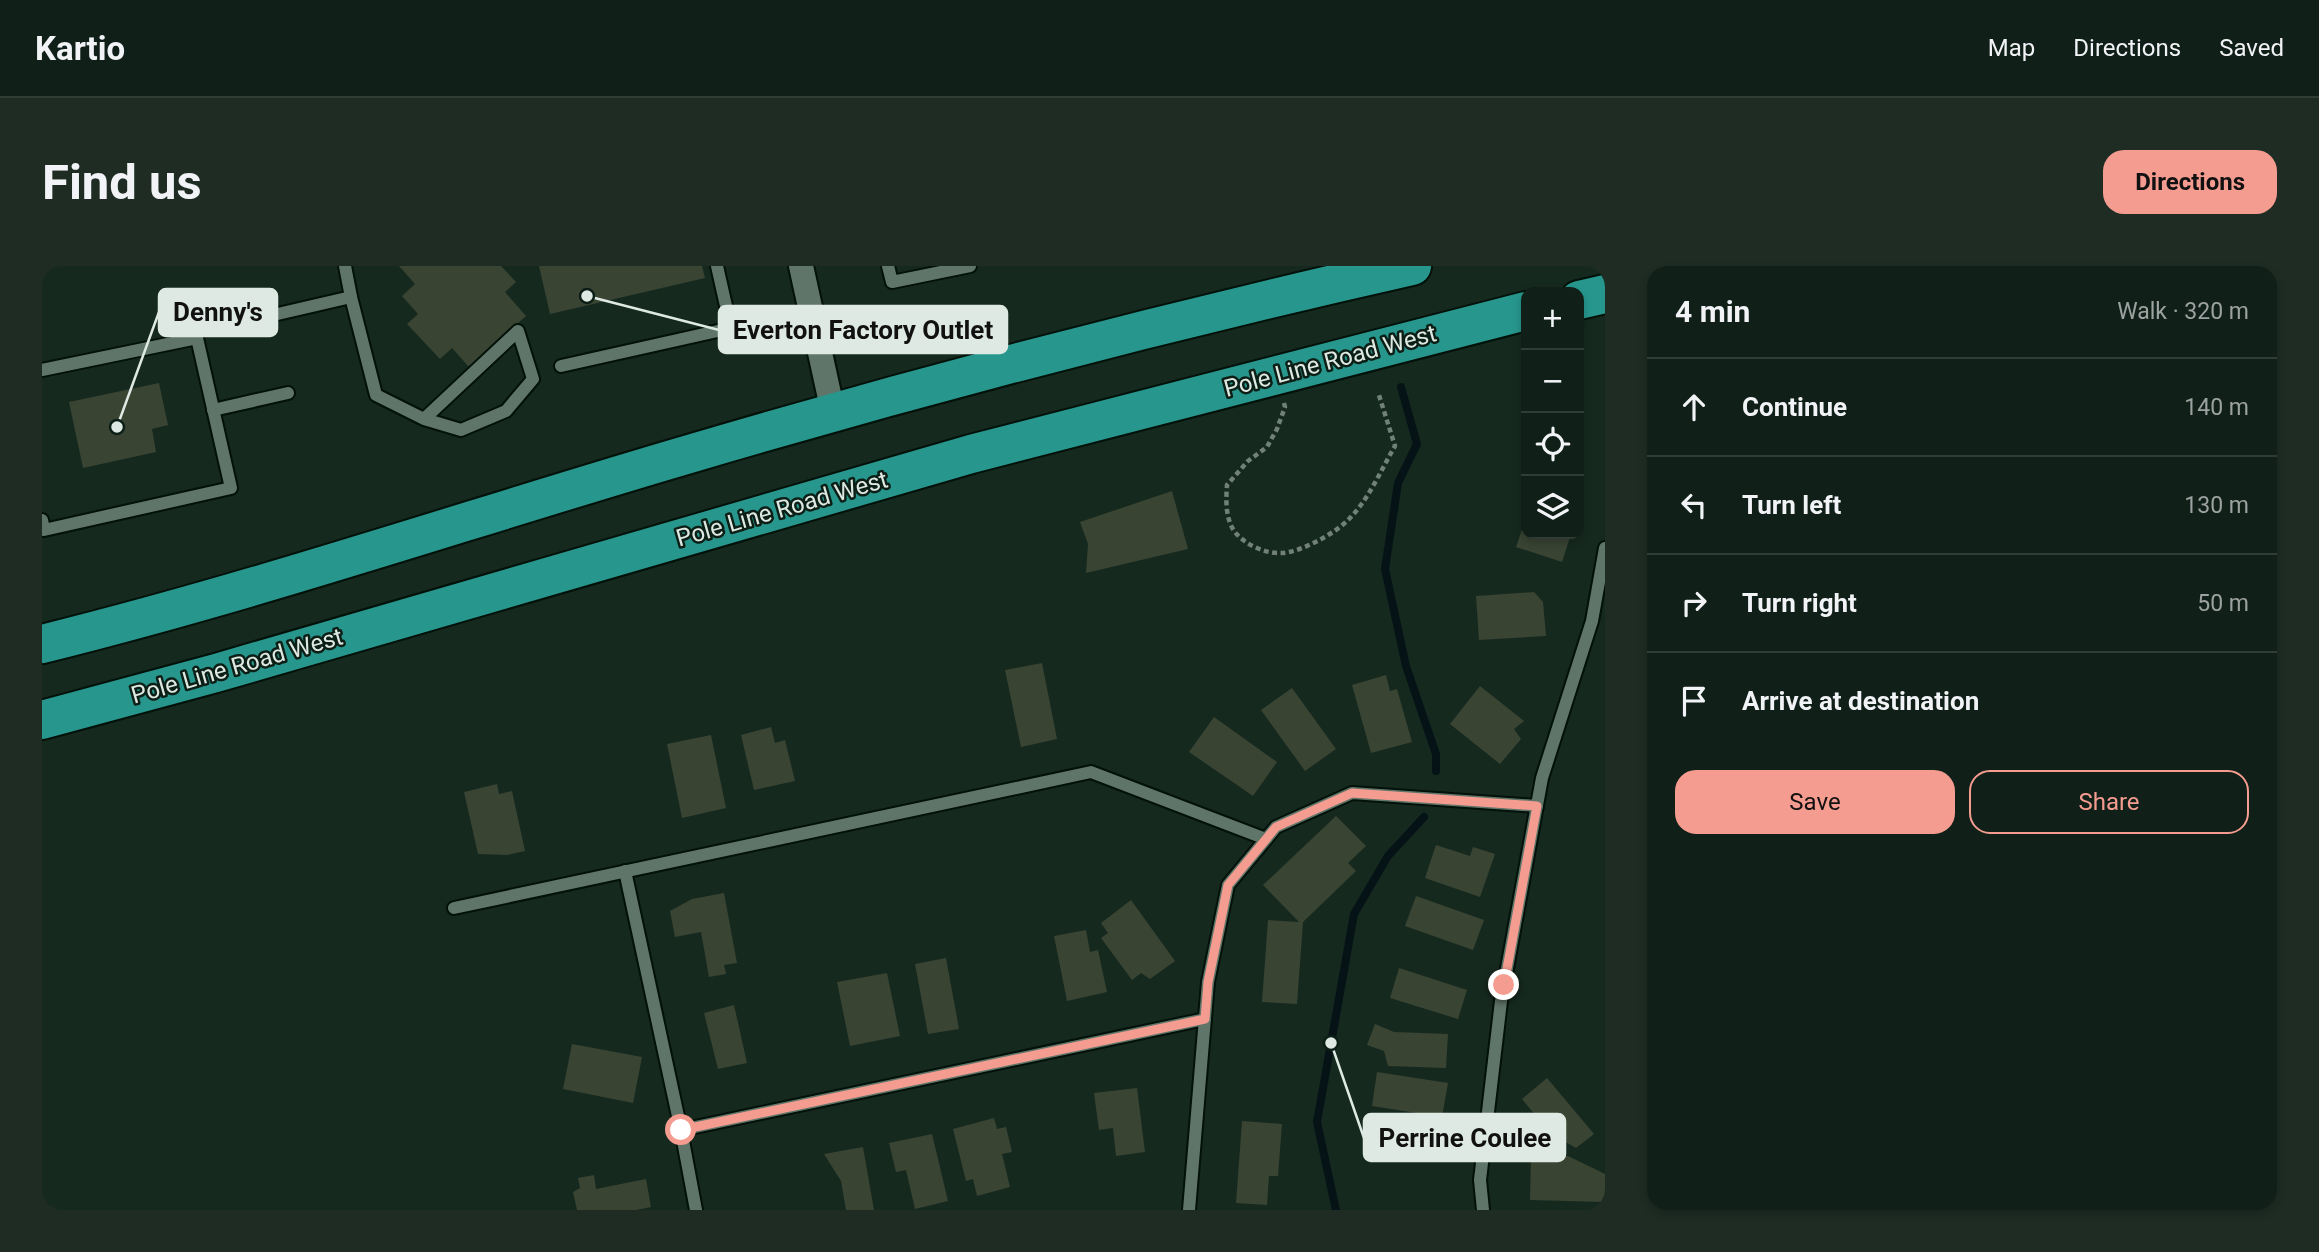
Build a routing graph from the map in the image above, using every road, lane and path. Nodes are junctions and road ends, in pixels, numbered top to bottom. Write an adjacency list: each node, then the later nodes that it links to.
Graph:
1 (345, 266): 8 (lane)
2 (717, 266): 12 (lane)
3 (801, 266): 18 (street)
4 (888, 266): 5 (lane)
5 (970, 266)
6 (1412, 266): 18 (highway)
7 (1605, 294): 9 (highway)
8 (351, 297): 11 (lane); 19 (lane)
9 (1584, 299)
10 (1521, 312): 14 (highway, Pole Line Road West)
11 (269, 316)
12 (561, 366)
13 (42, 370): 17 (lane)
14 (1278, 375): 15 (path); 25 (highway, Pole Line Road West)
15 (1378, 392)
16 (288, 393): 17 (lane)
17 (213, 410): 20 (lane)
18 (834, 412): 24 (highway)
19 (424, 419): 19 (lane)
20 (43, 527)
21 (1605, 548): 22 (lane)
22 (1592, 621): 23 (lane); 26 (lane)
23 (1605, 624)
24 (42, 644)
25 (42, 720)
26 (1537, 806): 27 (lane); 34 (lane)
27 (1266, 839): 28 (lane); 30 (lane)
28 (625, 871): 29 (lane); 31 (lane)
29 (454, 908)
30 (1205, 1019): 31 (lane); 33 (lane)
31 (681, 1130): 32 (lane)
32 (696, 1210)
33 (1189, 1210)
34 (1483, 1210)

